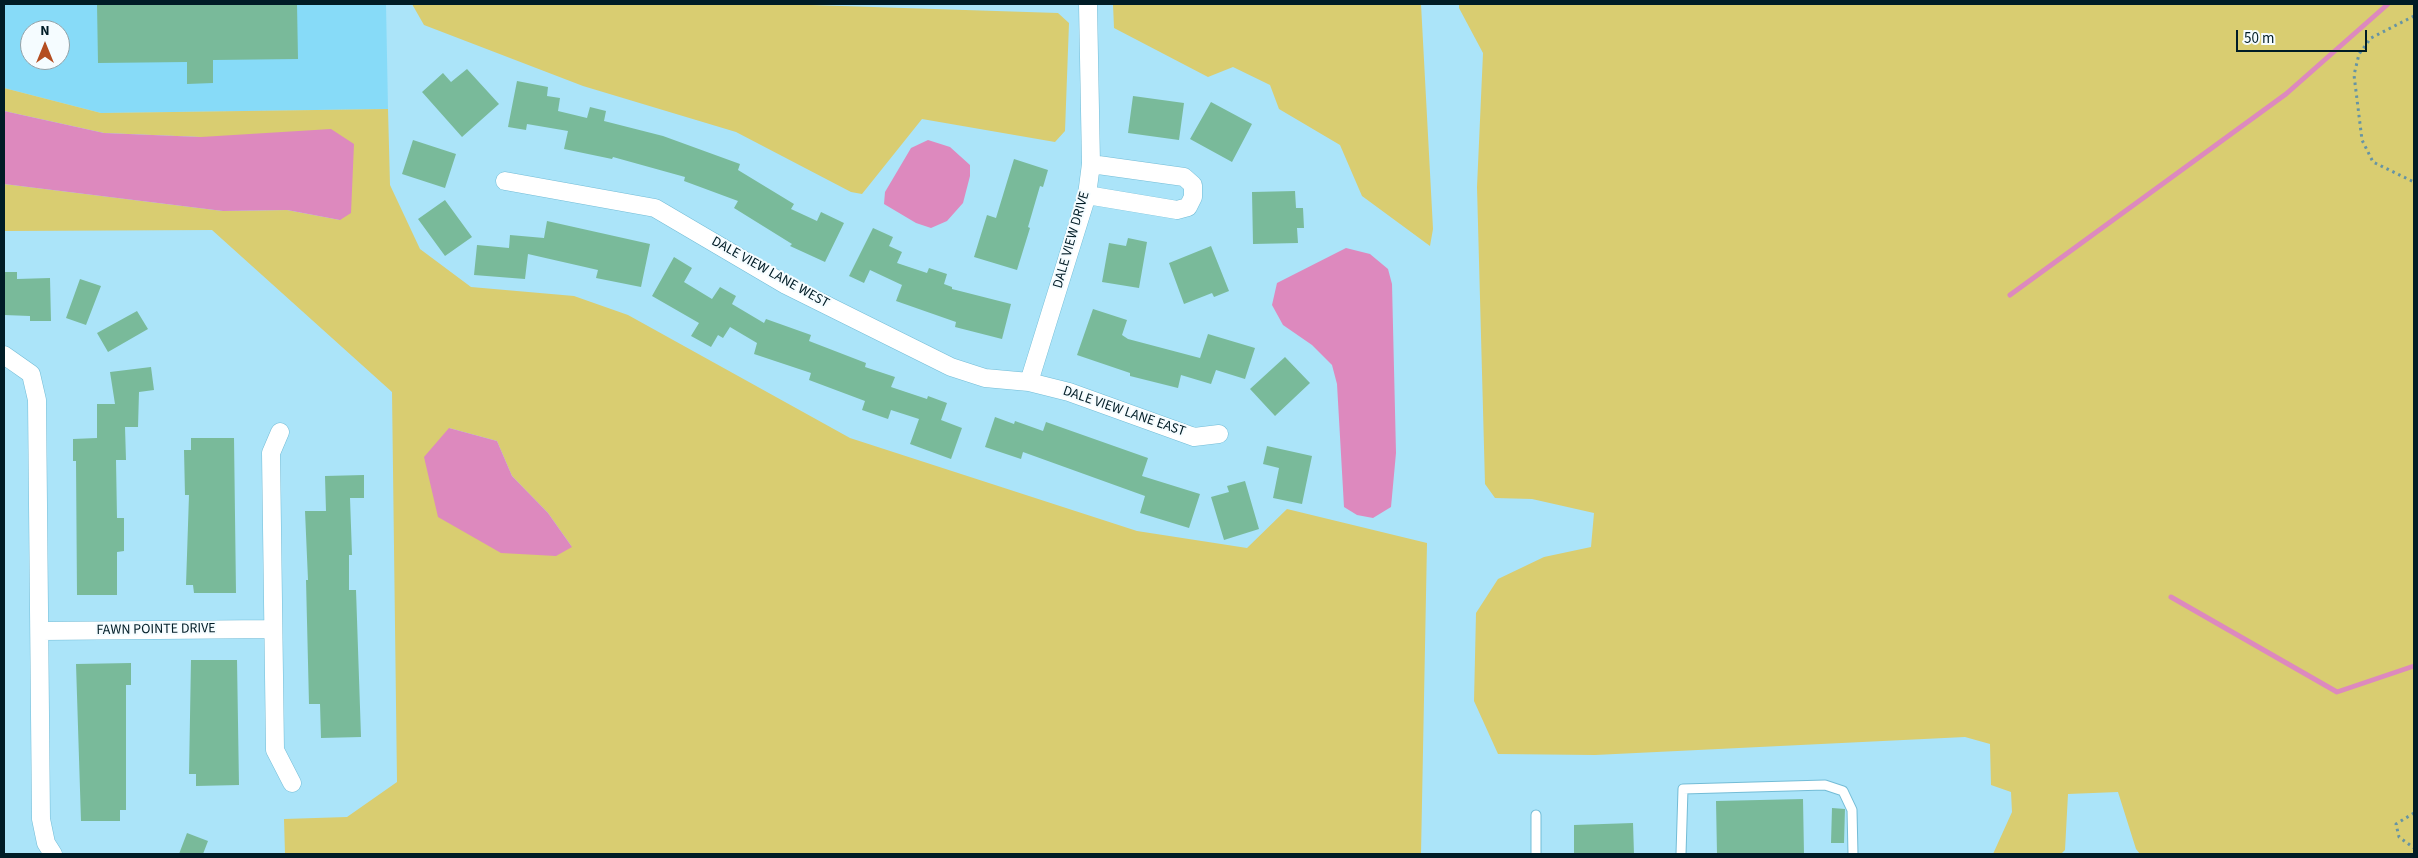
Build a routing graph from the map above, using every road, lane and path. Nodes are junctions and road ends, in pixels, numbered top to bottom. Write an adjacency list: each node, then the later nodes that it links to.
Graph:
1 (1088, 4): 3 (street, DALE VIEW DRIVE)
2 (2414, 16): 5 (path)
3 (1091, 164): 6 (street, DALE VIEW DRIVE); 6 (street)
4 (505, 181): 8 (street, DALE VIEW LANE WEST)
5 (2414, 182)
6 (1087, 195): 8 (street, DALE VIEW DRIVE)
7 (4, 355): 12 (street)
8 (1029, 382): 10 (street, DALE VIEW LANE EAST)
9 (280, 432): 11 (street)
10 (1219, 434)
11 (272, 629): 12 (street, FAWN POINTE DRIVE); 13 (street)
12 (41, 631): 17 (street)
13 (292, 783)
14 (2414, 813): 16 (path)
15 (1536, 815): 18 (lane)
16 (2414, 848)
17 (53, 854)
18 (1536, 854)
19 (1681, 854): 20 (lane)
20 (1853, 854)

